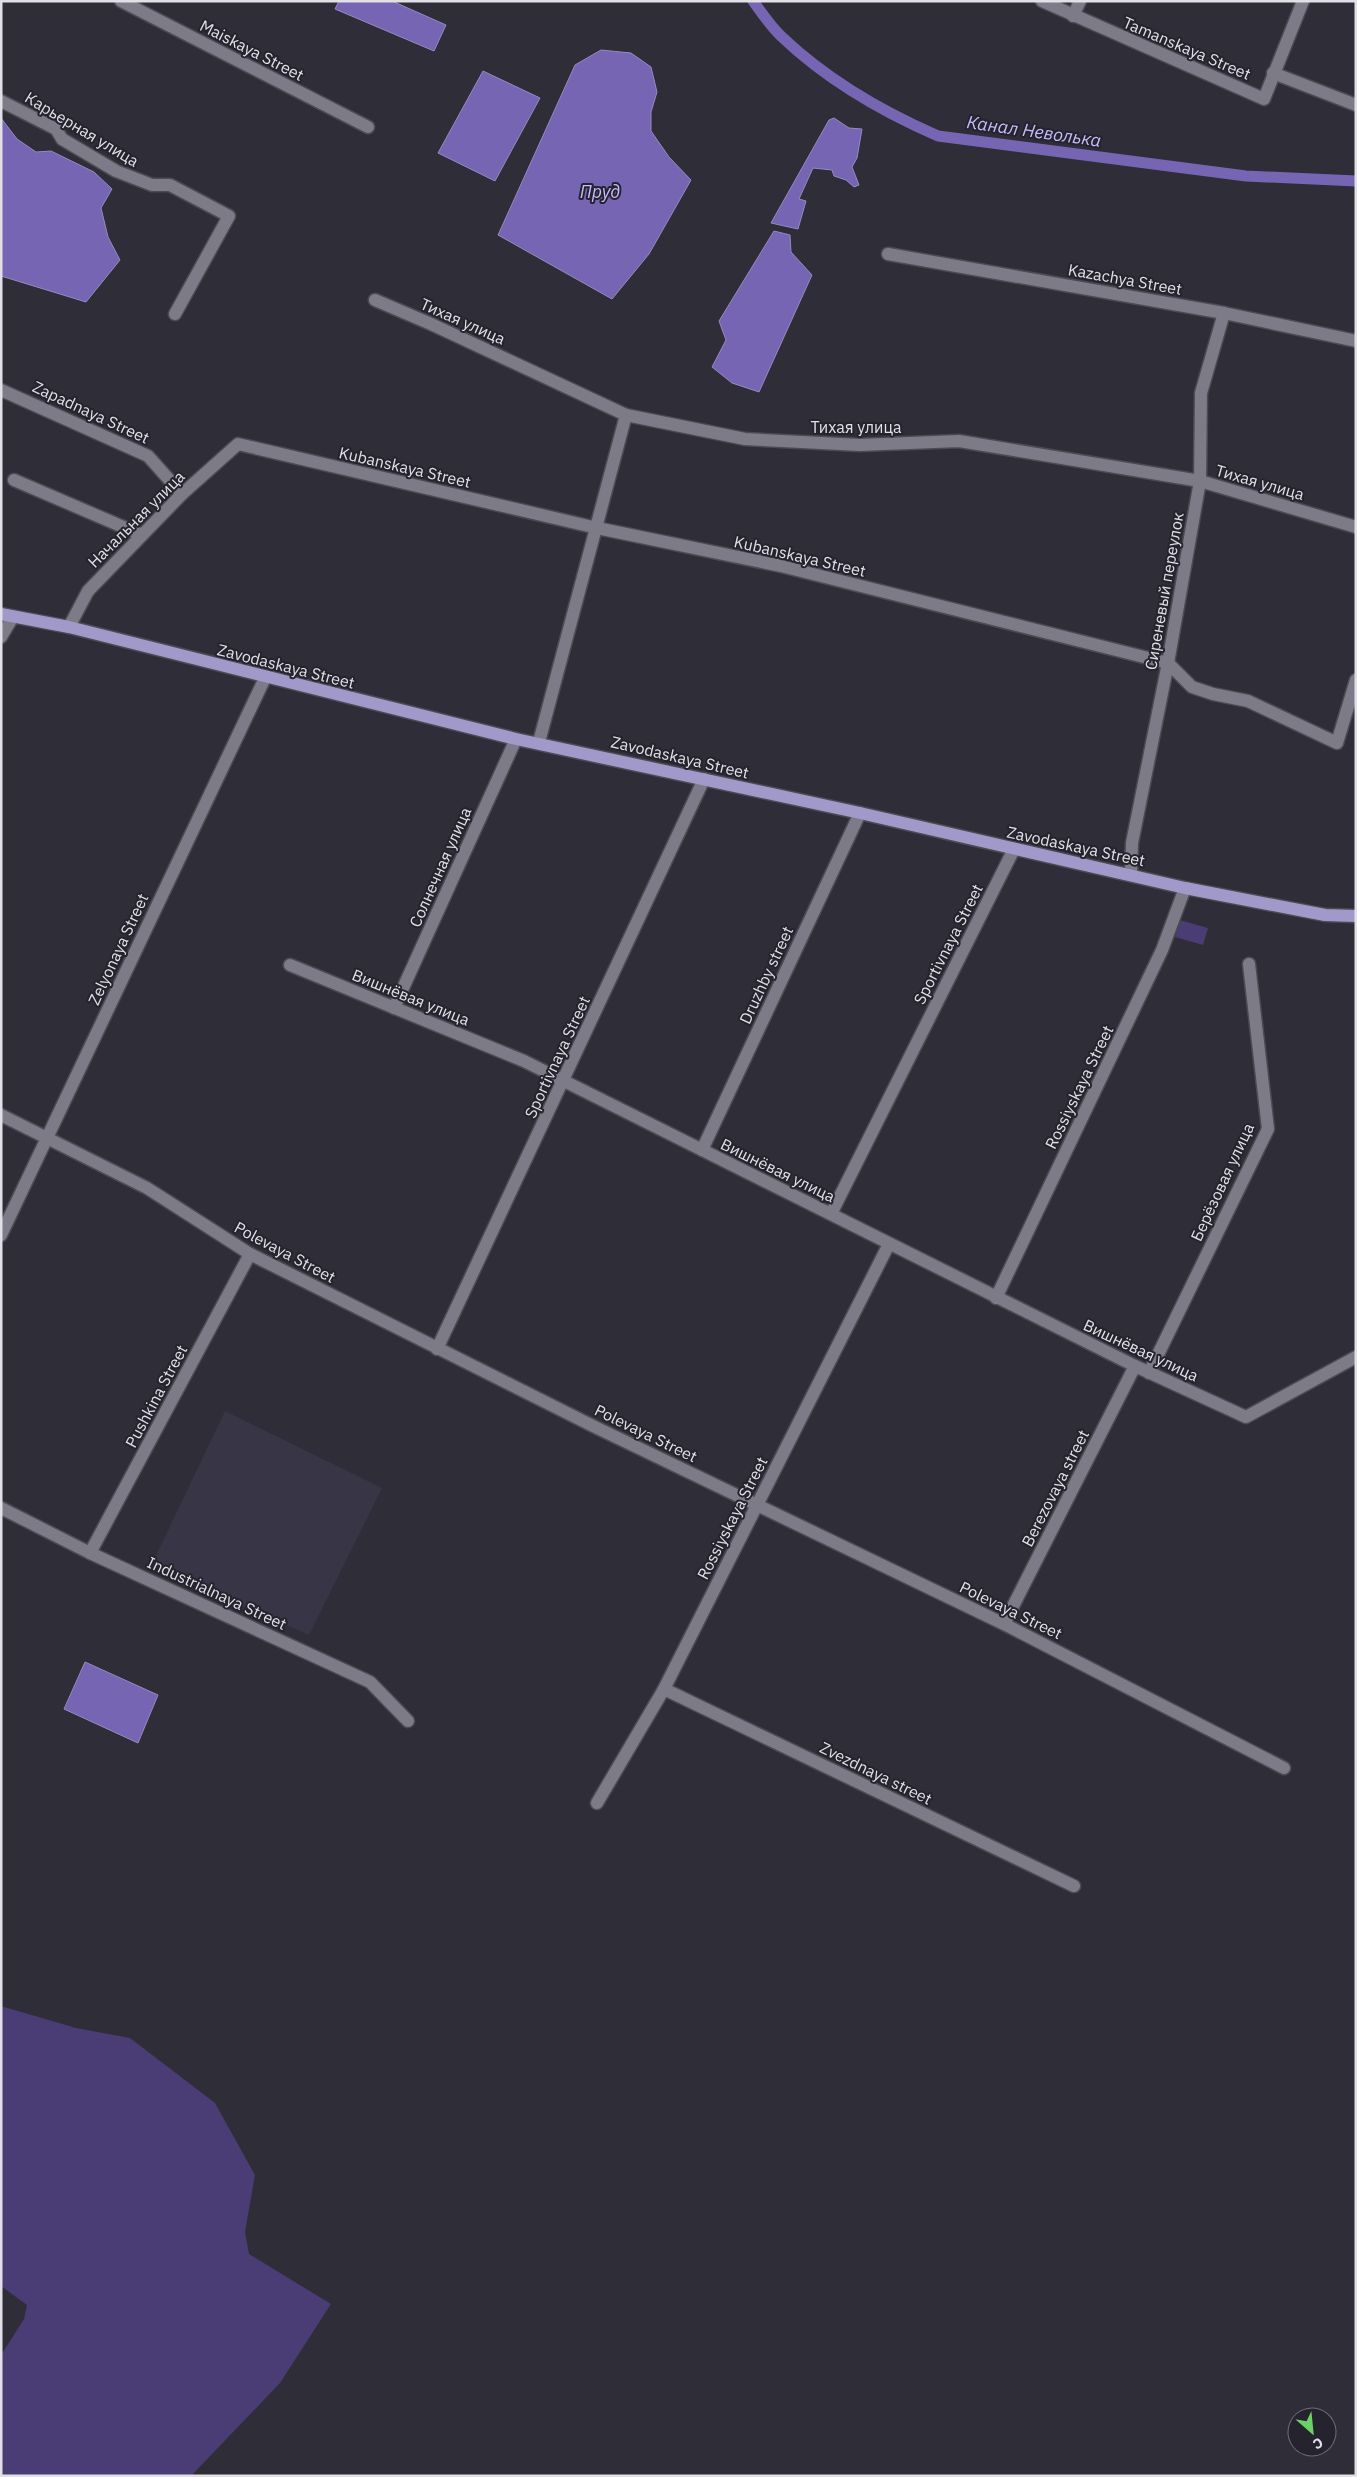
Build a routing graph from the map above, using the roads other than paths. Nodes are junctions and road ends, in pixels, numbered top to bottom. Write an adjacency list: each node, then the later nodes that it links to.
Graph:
1 (122, 1): 9 (street, Maiskaya Street)
2 (1042, 1): 5 (street, Tamanskaya Street)
3 (1080, 1): 5 (street)
4 (1303, 1): 6 (street)
5 (1072, 16): 6 (street, Tamanskaya Street)
6 (1273, 73): 8 (street, Tamanskaya Street)
7 (1, 101): 13 (street, Карьерная улица)
8 (1356, 105)
9 (368, 127)
10 (888, 254): 12 (street, Kazachya Street)
11 (375, 300): 16 (street, Тихая улица)
12 (1224, 313): 14 (street, Kazachya Street); 19 (street, Сиреневый переулок)
13 (175, 314)
14 (1356, 341)
15 (1, 390): 20 (street, Zapadnaya Street)
16 (626, 415): 19 (street, Тихая улица); 22 (street)
17 (238, 444): 20 (street, Начальная улица); 22 (street, Kubanskaya Street)
18 (14, 480): 23 (street)
19 (1200, 481): 21 (street, Тихая улица); 27 (street, Сиреневый переулок)
20 (182, 494): 23 (street, Начальная улица)
21 (1356, 527)
22 (597, 528): 27 (street, Kubanskaya Street); 31 (street)
23 (142, 535): 25 (street, Начальная улица)
24 (7, 616): 25 (main road, Zavodaskaya Street); 26 (street)
25 (69, 627): 28 (main road, Zavodaskaya Street)
26 (1, 637)
27 (1168, 663): 29 (street); 35 (street, Сиреневый переулок)
28 (265, 678): 30 (main road, Zavodaskaya Street); 43 (street, Zelyonaya Street)
29 (1356, 680)
30 (516, 739): 31 (main road, Zavodaskaya Street); 40 (street, Солнечная улица)
31 (539, 742): 32 (main road, Zavodaskaya Street)
32 (704, 779): 33 (main road, Zavodaskaya Street); 41 (street, Sportivnaya Street)
33 (860, 813): 34 (main road, Zavodaskaya Street); 44 (street, Druzhby street)
34 (1014, 850): 35 (main road, Zavodaskaya Street); 45 (street, Sportivnaya Street)
35 (1131, 874): 36 (main road, Zavodaskaya Street)
36 (1185, 888): 37 (main road, Zavodaskaya Street); 49 (street, Rossiyskaya Street)
37 (1356, 916)
38 (1249, 964): 53 (street, Берёзовая улица)
39 (290, 965): 40 (street, Вишнёвая улица)
40 (394, 1008): 41 (street, Вишнёвая улица)
41 (564, 1080): 44 (street, Вишнёвая улица); 50 (street, Sportivnaya Street)
42 (1, 1115): 43 (street, Polevaya Street)
43 (47, 1138): 46 (street, Zelyonaya Street); 48 (street, Polevaya Street)
44 (702, 1150): 45 (street, Вишнёвая улица)
45 (831, 1214): 47 (street, Вишнёвая улица)
46 (1, 1235)
47 (889, 1244): 49 (street, Вишнёвая улица); 54 (street, Rossiyskaya Street)
48 (250, 1254): 50 (street, Polevaya Street); 56 (street, Pushkina Street)
49 (996, 1298): 52 (street, Вишнёвая улица)
50 (437, 1349): 54 (street, Polevaya Street)
51 (1356, 1357): 53 (street, Вишнёвая улица)
52 (1134, 1366): 53 (street, Вишнёвая улица); 57 (street, Berezovaya street)
53 (1149, 1373)
54 (757, 1505): 57 (street, Polevaya Street); 58 (street, Rossiyskaya Street)
55 (1, 1508): 56 (street, Industrialnaya Street)
56 (90, 1553): 59 (street, Industrialnaya Street)
57 (1004, 1624): 60 (street, Polevaya Street)
58 (664, 1689): 61 (street, Rossiyskaya Street); 62 (street, Zvezdnaya street)
59 (408, 1721)
60 (1284, 1768)
61 (596, 1803)
62 (1074, 1886)

